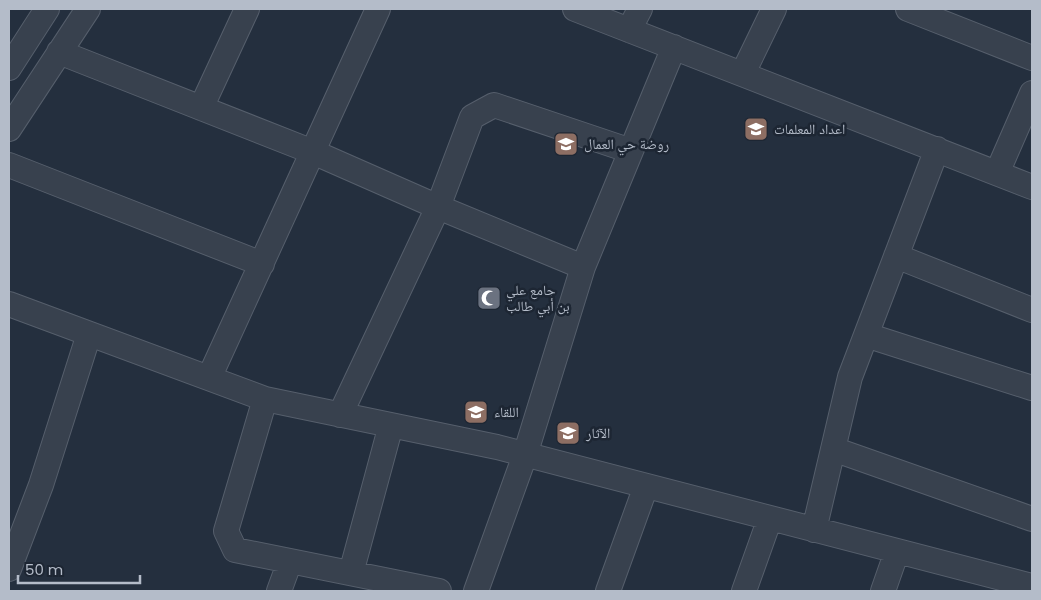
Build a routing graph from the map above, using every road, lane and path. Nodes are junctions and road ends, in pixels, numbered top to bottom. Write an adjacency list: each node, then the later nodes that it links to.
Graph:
1 (46, 9): 13 (street)
2 (88, 9): 11 (street)
3 (247, 9): 16 (street)
4 (378, 9): 20 (street)
5 (575, 9): 9 (street)
6 (640, 9): 9 (street)
7 (774, 9): 14 (street)
8 (908, 9): 12 (street)
9 (629, 30): 10 (street)
10 (674, 47): 14 (street); 19 (street)
11 (60, 52): 16 (street); 17 (street)
12 (1032, 58)
13 (9, 68)
14 (743, 73): 18 (street)
15 (1032, 93): 22 (street)
16 (201, 108): 20 (street)
17 (9, 128)
18 (937, 150): 22 (street); 25 (street)
19 (631, 151): 24 (street); 27 (street)
20 (313, 152): 24 (street); 26 (street)
21 (9, 165): 26 (street)
22 (997, 173): 23 (street)
23 (1032, 187)
24 (438, 207): 27 (street); 35 (street)
25 (896, 256): 29 (street); 31 (street)
26 (262, 264): 32 (street)
27 (583, 267): 38 (street)
28 (9, 304): 30 (street)
29 (1032, 310)
30 (89, 334): 32 (street); 45 (street)
31 (866, 335): 33 (street); 37 (street)
32 (209, 378): 34 (street)
33 (1032, 388)
34 (265, 399): 35 (street); 44 (street)
35 (340, 415): 36 (street)
36 (391, 426): 38 (street); 46 (street)
37 (833, 449): 41 (street); 42 (street)
38 (525, 455): 39 (street); 50 (street)
39 (646, 486): 40 (street); 51 (street)
40 (770, 518): 42 (street); 52 (street)
41 (1032, 519)
42 (814, 530): 43 (street)
43 (897, 551): 47 (street); 53 (street)
44 (290, 561): 46 (street); 48 (street)
45 (9, 569)
46 (351, 574): 49 (street)
47 (1032, 586)
48 (279, 591)
49 (439, 591)
50 (476, 591)
51 (608, 591)
52 (744, 591)
53 (883, 591)

